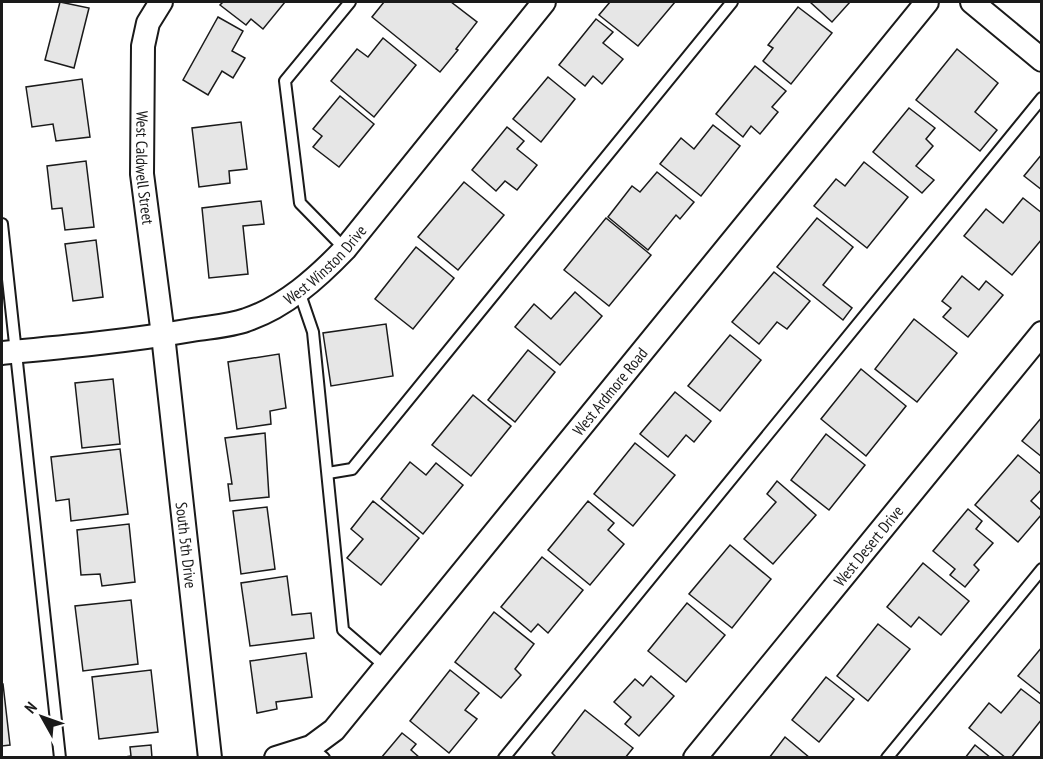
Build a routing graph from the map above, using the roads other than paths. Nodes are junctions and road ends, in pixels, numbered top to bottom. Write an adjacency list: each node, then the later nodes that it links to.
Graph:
1 (161, 2): 13 (street, West Caldwell Street)
2 (350, 2): 10 (lane)
3 (544, 2): 10 (street, West Winston Drive)
4 (732, 2): 15 (lane)
5 (927, 2): 17 (street, West Ardmore Road)
6 (972, 2): 7 (street)
7 (1041, 60)
8 (1041, 98): 22 (lane)
9 (2, 225): 14 (lane)
10 (345, 249): 11 (street, West Winston Drive)
11 (299, 291): 13 (street, West Winston Drive); 15 (lane)
12 (1041, 333): 23 (street, West Desert Drive)
13 (163, 335): 14 (street, West Winston Drive); 20 (street, South 5th Drive)
14 (8, 352): 19 (lane)
15 (328, 473): 17 (lane)
16 (1041, 569): 24 (lane)
17 (386, 667): 18 (street, West Ardmore Road)
18 (317, 752): 21 (street, West Ardmore Road)
19 (60, 758)
20 (210, 758)
21 (276, 758)
22 (504, 758)
23 (695, 758)
24 (887, 758)

